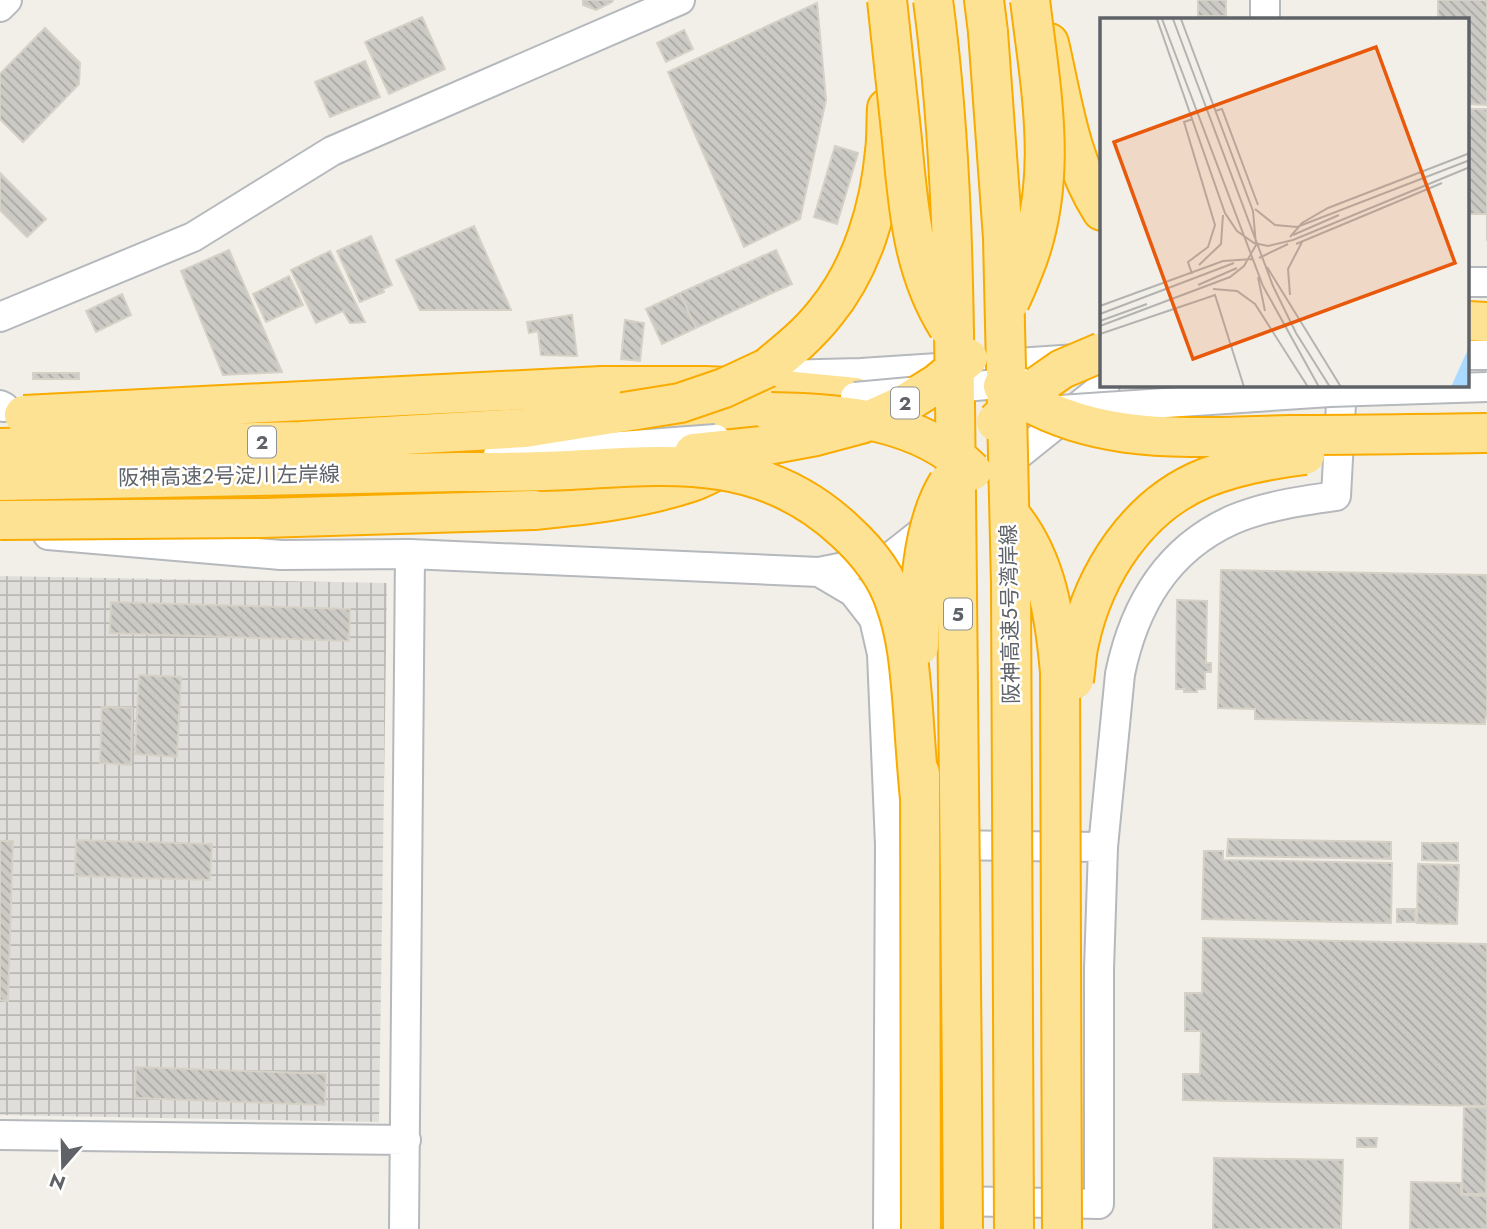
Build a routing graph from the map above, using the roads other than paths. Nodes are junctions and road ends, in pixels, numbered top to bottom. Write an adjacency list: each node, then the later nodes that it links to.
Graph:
1 (7, 0): 9 (street)
2 (680, 0): 12 (street)
3 (887, 0): 23 (highway, 2, bridge); 26 (highway, bridge)
4 (933, 0): 47 (highway, 5, bridge)
5 (984, 0): 48 (highway, 阪神高速5号湾岸線, bridge)
6 (1030, 0): 28 (highway, 2, bridge)
7 (1038, 0): 11 (highway)
8 (1265, 0): 10 (street)
9 (0, 7)
10 (1265, 18)
11 (1100, 208)
12 (1, 317)
13 (1100, 355): 15 (street)
14 (1100, 356): 37 (highway, 5, bridge)
15 (993, 365): 20 (street); 24 (street)
16 (1100, 375): 21 (street, bridge)
17 (1102, 387): 24 (street)
18 (1342, 387): 39 (street)
19 (1487, 387): 25 (street, bridge)
20 (393, 389): 22 (street); 34 (street)
21 (855, 397): 22 (highway, bridge); 27 (street, bridge)
22 (1, 409)
23 (525, 428): 27 (highway, 阪神高速2号淀川左岸線 / 2, bridge); 40 (highway, 2, bridge)
24 (1046, 433): 31 (street)
25 (779, 435): 30 (street, bridge); 32 (highway, bridge)
26 (1487, 435): 40 (highway, bridge)
27 (0, 445)
28 (458, 472): 29 (highway, 阪神高速2号淀川左岸線 / 2, bridge); 37 (highway, 2, bridge)
29 (0, 481)
30 (0, 495)
31 (944, 514): 35 (street); 36 (street)
32 (0, 520)
33 (0, 531): 34 (street)
34 (401, 554): 35 (street); 42 (street)
35 (819, 572): 36 (street)
36 (882, 654): 38 (street)
37 (920, 799): 46 (highway, 5, bridge)
38 (890, 845): 39 (street); 43 (street)
39 (1103, 847): 43 (street)
40 (1061, 920): 49 (highway, bridge)
41 (0, 1135): 42 (street)
42 (405, 1140): 44 (street)
43 (888, 1199): 45 (street)
44 (404, 1229)
45 (888, 1229)
46 (920, 1229)
47 (963, 1229)
48 (1014, 1229)
49 (1062, 1229)

